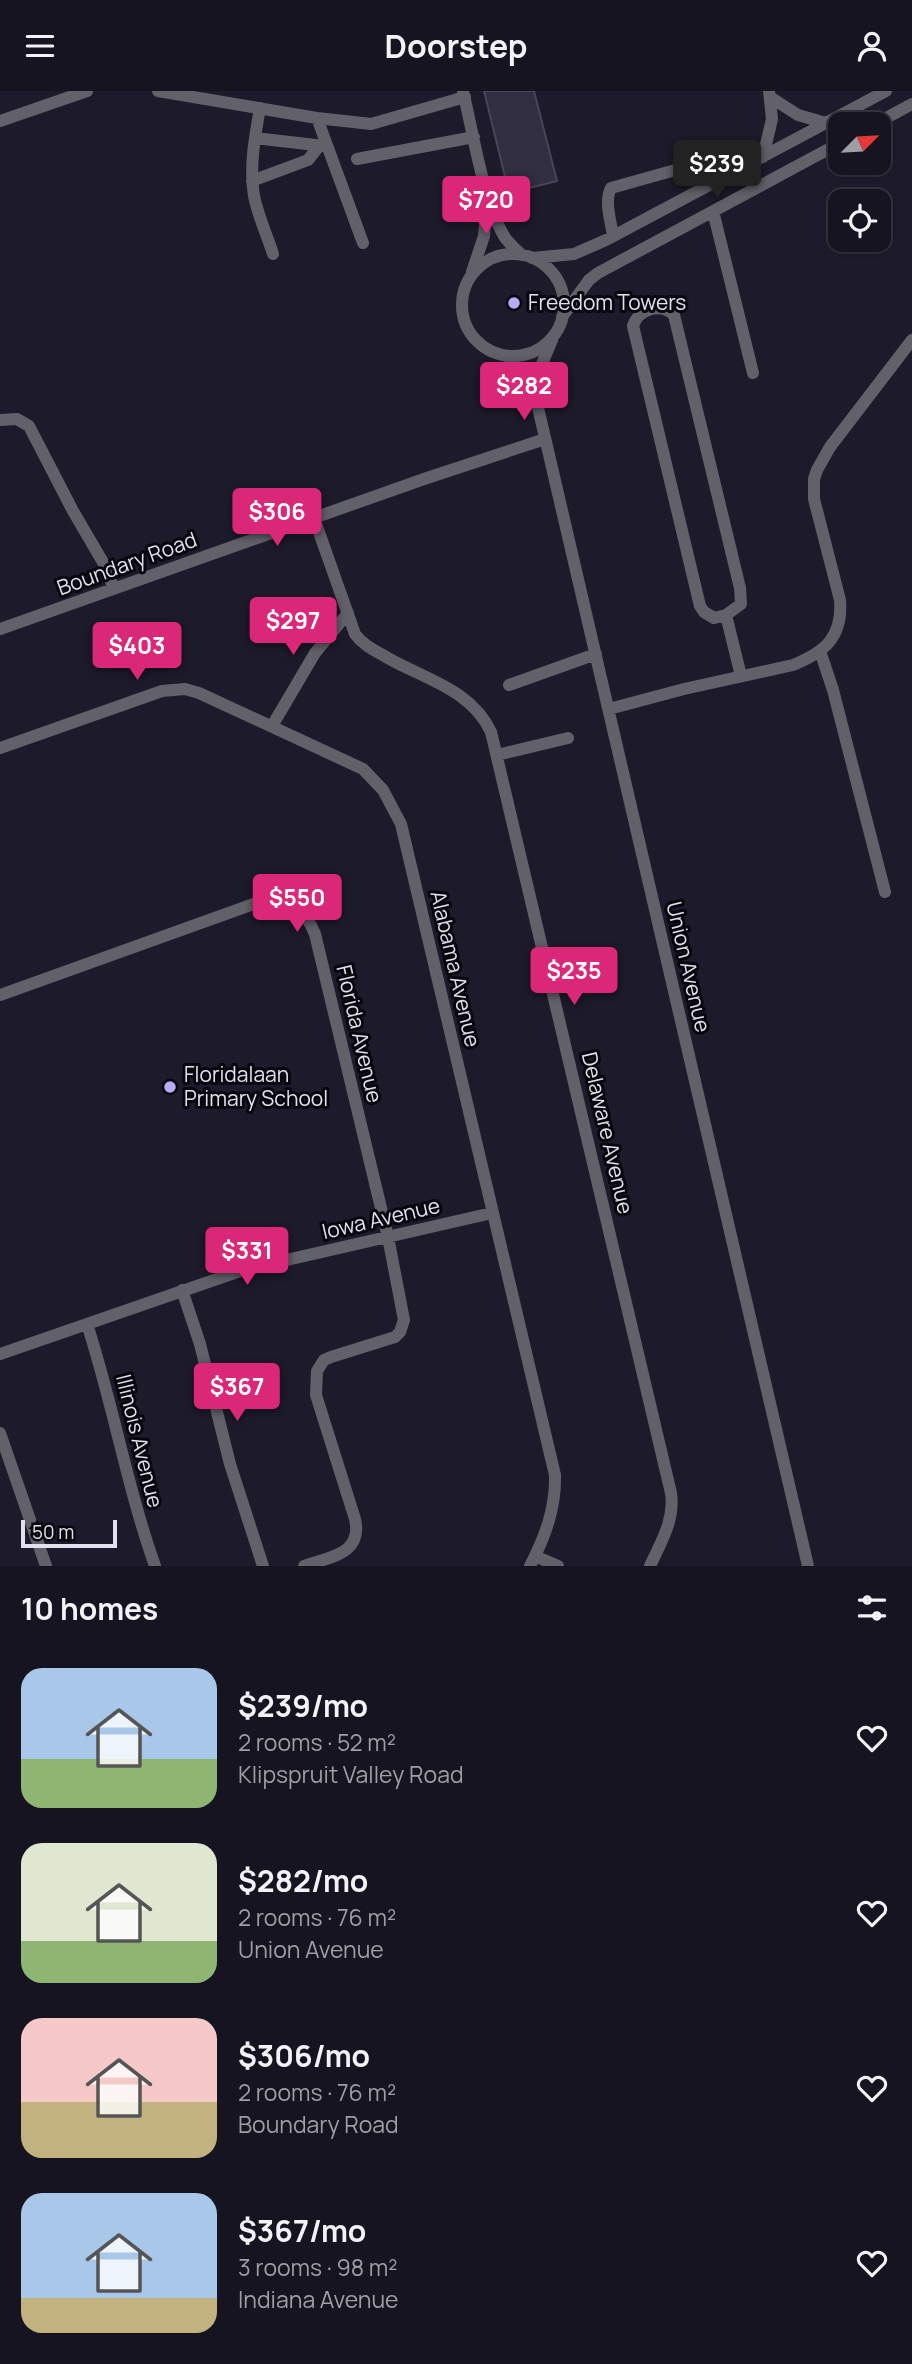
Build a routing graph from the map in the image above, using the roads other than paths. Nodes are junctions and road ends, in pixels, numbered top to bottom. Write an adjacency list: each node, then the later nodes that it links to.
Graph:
1 (87, 91): 10 (street)
2 (158, 91): 7 (street)
3 (886, 91): 11 (street)
4 (464, 94): 9 (street); 12 (street)
5 (769, 94): 11 (street); 16 (street)
6 (912, 104): 8 (street)
7 (260, 108): 9 (street); 13 (street)
8 (891, 115)
9 (317, 118): 14 (street)
10 (0, 121)
11 (826, 123): 16 (street)
12 (474, 137): 17 (street); 20 (street)
13 (255, 138): 14 (street); 19 (street)
14 (323, 146): 19 (street); 23 (street)
15 (828, 149): 21 (street)
16 (763, 157): 18 (street)
17 (357, 159)
18 (724, 177): 22 (street); 22 (street)
19 (253, 181): 24 (street)
20 (488, 194): 25 (street); 26 (street)
21 (713, 211): 27 (street); 31 (street)
22 (613, 236): 25 (street)
23 (363, 243)
24 (273, 254)
25 (527, 257): 26 (street); 27 (street)
26 (470, 276): 30 (street)
27 (562, 317): 28 (street)
28 (555, 333): 30 (street); 32 (street, Union Avenue)
29 (912, 341): 40 (street)
30 (508, 356): 32 (street, Union Avenue)
31 (753, 373)
32 (536, 399): 34 (street, Union Avenue)
33 (0, 420): 36 (street)
34 (545, 439): 35 (street, Boundary Road); 41 (street, Union Avenue)
35 (314, 518): 36 (street, Boundary Road); 37 (street, Delaware Avenue)
36 (114, 589): 39 (street, Boundary Road)
37 (348, 613): 45 (street); 48 (street, Delaware Avenue)
38 (726, 615): 38 (street); 42 (street)
39 (0, 629)
40 (820, 651): 42 (street); 49 (street)
41 (596, 655): 43 (street); 44 (street, Union Avenue)
42 (741, 676): 44 (street)
43 (509, 685)
44 (609, 709): 64 (street, Union Avenue)
45 (272, 726): 47 (street, Alabama Avenue); 51 (street, Alabama Avenue)
46 (568, 738): 48 (street)
47 (0, 748)
48 (497, 755): 63 (street, Delaware Avenue)
49 (886, 892)
50 (0, 995): 52 (street, Florida Avenue)
51 (492, 1213): 52 (street, Iowa Avenue); 57 (street, Alabama Avenue)
52 (388, 1237): 53 (street, Iowa Avenue); 61 (street, Florida Avenue)
53 (182, 1290): 54 (street, Iowa Avenue); 60 (street)
54 (87, 1324): 55 (street, Iowa Avenue); 59 (street, Illinois Avenue)
55 (0, 1354)
56 (0, 1433): 58 (street)
57 (533, 1561): 62 (street)
58 (46, 1566)
59 (155, 1566)
60 (263, 1566)
61 (304, 1566)
62 (558, 1566)
63 (650, 1566)
64 (809, 1566)

